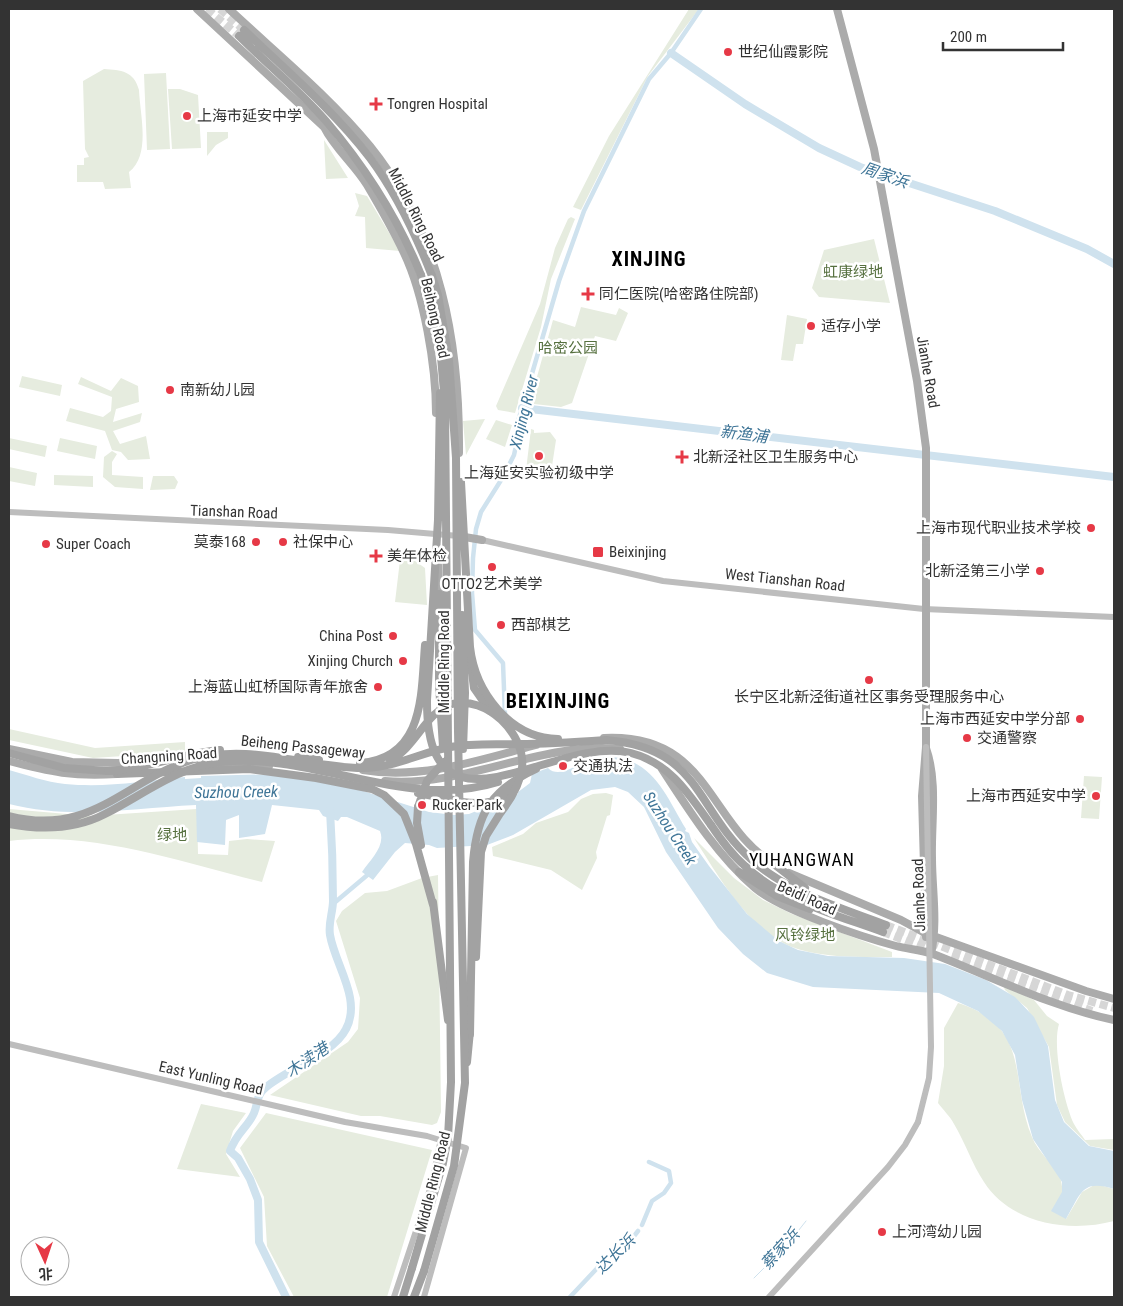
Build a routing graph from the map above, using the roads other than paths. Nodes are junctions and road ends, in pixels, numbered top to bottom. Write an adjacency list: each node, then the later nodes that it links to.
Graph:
1 (197, 9): 9 (main road, Beihong Road)
2 (228, 9): 4 (main road, Beihong Road)
3 (838, 9): 14 (main road, Jianhe Road)
4 (332, 106): 5 (highway); 10 (main road, Beihong Road)
5 (370, 158): 6 (highway, Middle Ring Road, bridge); 7 (highway, Middle Ring Road, bridge)
6 (427, 293): 13 (highway, bridge); 33 (highway, Middle Ring Road, bridge)
7 (456, 458): 16 (highway, bridge); 34 (highway, Middle Ring Road, bridge)
8 (9, 512): 9 (main road, Tianshan Road)
9 (438, 534): 10 (main road, Tianshan Road); 13 (main road, Beihong Road)
10 (459, 536): 11 (main road, West Tianshan Road); 12 (main road, Beihong Road)
11 (482, 540): 14 (main road, West Tianshan Road)
12 (459, 560): 34 (highway, bridge)
13 (436, 595): 22 (highway, bridge); 23 (highway, bridge); 33 (highway, bridge)
14 (924, 609): 15 (main road, West Tianshan Road); 19 (main road, Jianhe Road)
15 (1114, 617)
16 (470, 647): 17 (highway, bridge); 18 (highway, bridge)
17 (499, 719): 27 (highway, bridge); 31 (highway, bridge)
18 (606, 740): 27 (highway, Beiheng Passageway, bridge); 39 (highway); 40 (highway, bridge)
19 (926, 747): 42 (main road, Jianhe Road); 43 (main road, Jianhe Road); 58 (main road, bridge)
20 (9, 751): 23 (highway, bridge); 26 (main road, Changning Road)
21 (266, 754): 23 (highway, bridge); 27 (highway, Beiheng Passageway, bridge); 35 (highway, Beiheng Passageway, bridge)
22 (558, 759): 25 (highway, Beiheng Passageway, bridge); 41 (highway, bridge); 47 (highway, bridge)
23 (319, 760)
24 (9, 761): 28 (main road, Changning Road)
25 (222, 762): 30 (highway, bridge); 36 (highway, Beiheng Passageway, bridge)
26 (451, 767): 37 (main road, Beidi Road)
27 (352, 768)
28 (118, 774): 29 (main road, Changning Road); 32 (highway, bridge)
29 (452, 776): 38 (main road, Beidi Road)
30 (337, 778): 31 (highway, bridge); 32 (highway)
31 (519, 780): 47 (highway, bridge)
32 (360, 785): 40 (highway)
33 (448, 788): 49 (highway, Middle Ring Road, bridge)
34 (460, 788): 50 (highway, Middle Ring Road, bridge)
35 (9, 816)
36 (9, 824)
37 (774, 864): 39 (highway); 42 (main road, Beidi Road)
38 (738, 872): 41 (highway); 44 (main road, Beidi Road)
39 (830, 903): 41 (highway)
40 (433, 905): 49 (highway, bridge)
41 (848, 919)
42 (925, 933): 43 (main road, Beidi Road); 44 (main road, Jianhe Road)
43 (935, 935): 44 (main road, Jianhe Road); 45 (main road, Beidi Road)
44 (931, 954): 46 (main road, Beidi Road)
45 (1114, 998)
46 (1114, 1020)
47 (470, 1035): 50 (highway, bridge)
48 (9, 1044): 51 (main road, East Yunling Road)
49 (451, 1054): 54 (highway, Middle Ring Road, bridge)
50 (465, 1083): 52 (highway, Middle Ring Road, bridge)
51 (441, 1139): 53 (main road); 57 (main road, East Yunling Road)
52 (424, 1271): 55 (highway, Middle Ring Road); 56 (highway)
53 (394, 1297)
54 (403, 1297)
55 (414, 1297)
56 (418, 1297)
57 (424, 1297)
58 (768, 1297)

